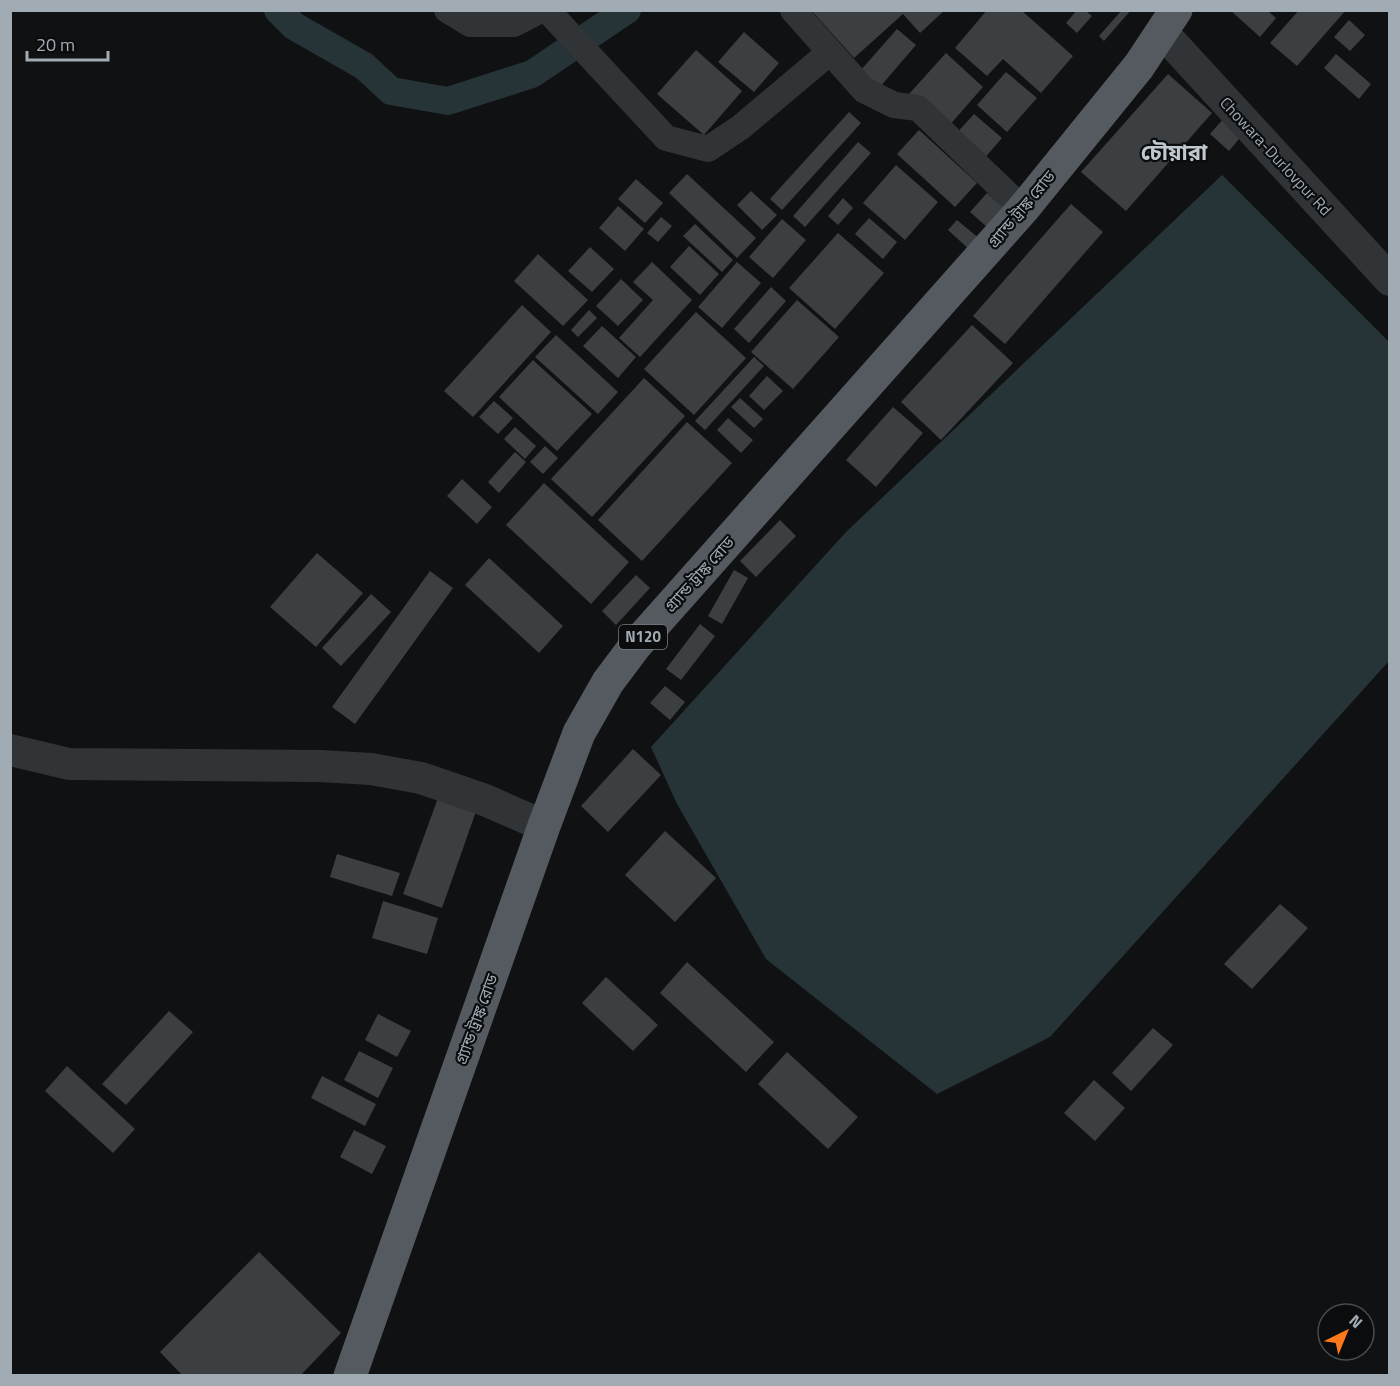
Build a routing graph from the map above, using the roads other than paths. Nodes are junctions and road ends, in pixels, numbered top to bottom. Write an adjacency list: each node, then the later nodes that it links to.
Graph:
1 (447, 10): 3 (street)
2 (793, 10): 5 (street)
3 (549, 15): 5 (street)
4 (1169, 22): 6 (highway, গ্র্যান্ড ট্রাঙ্ক রোড / N120); 7 (street, Chowara-Durlovpur Rd)
5 (830, 52): 6 (street)
6 (1023, 209): 9 (highway, গ্র্যান্ড ট্রাঙ্ক রোড / N120)
7 (1389, 280)
8 (10, 750): 9 (street)
9 (544, 826): 10 (highway, গ্র্যান্ড ট্রাঙ্ক রোড / N120)
10 (350, 1376)

